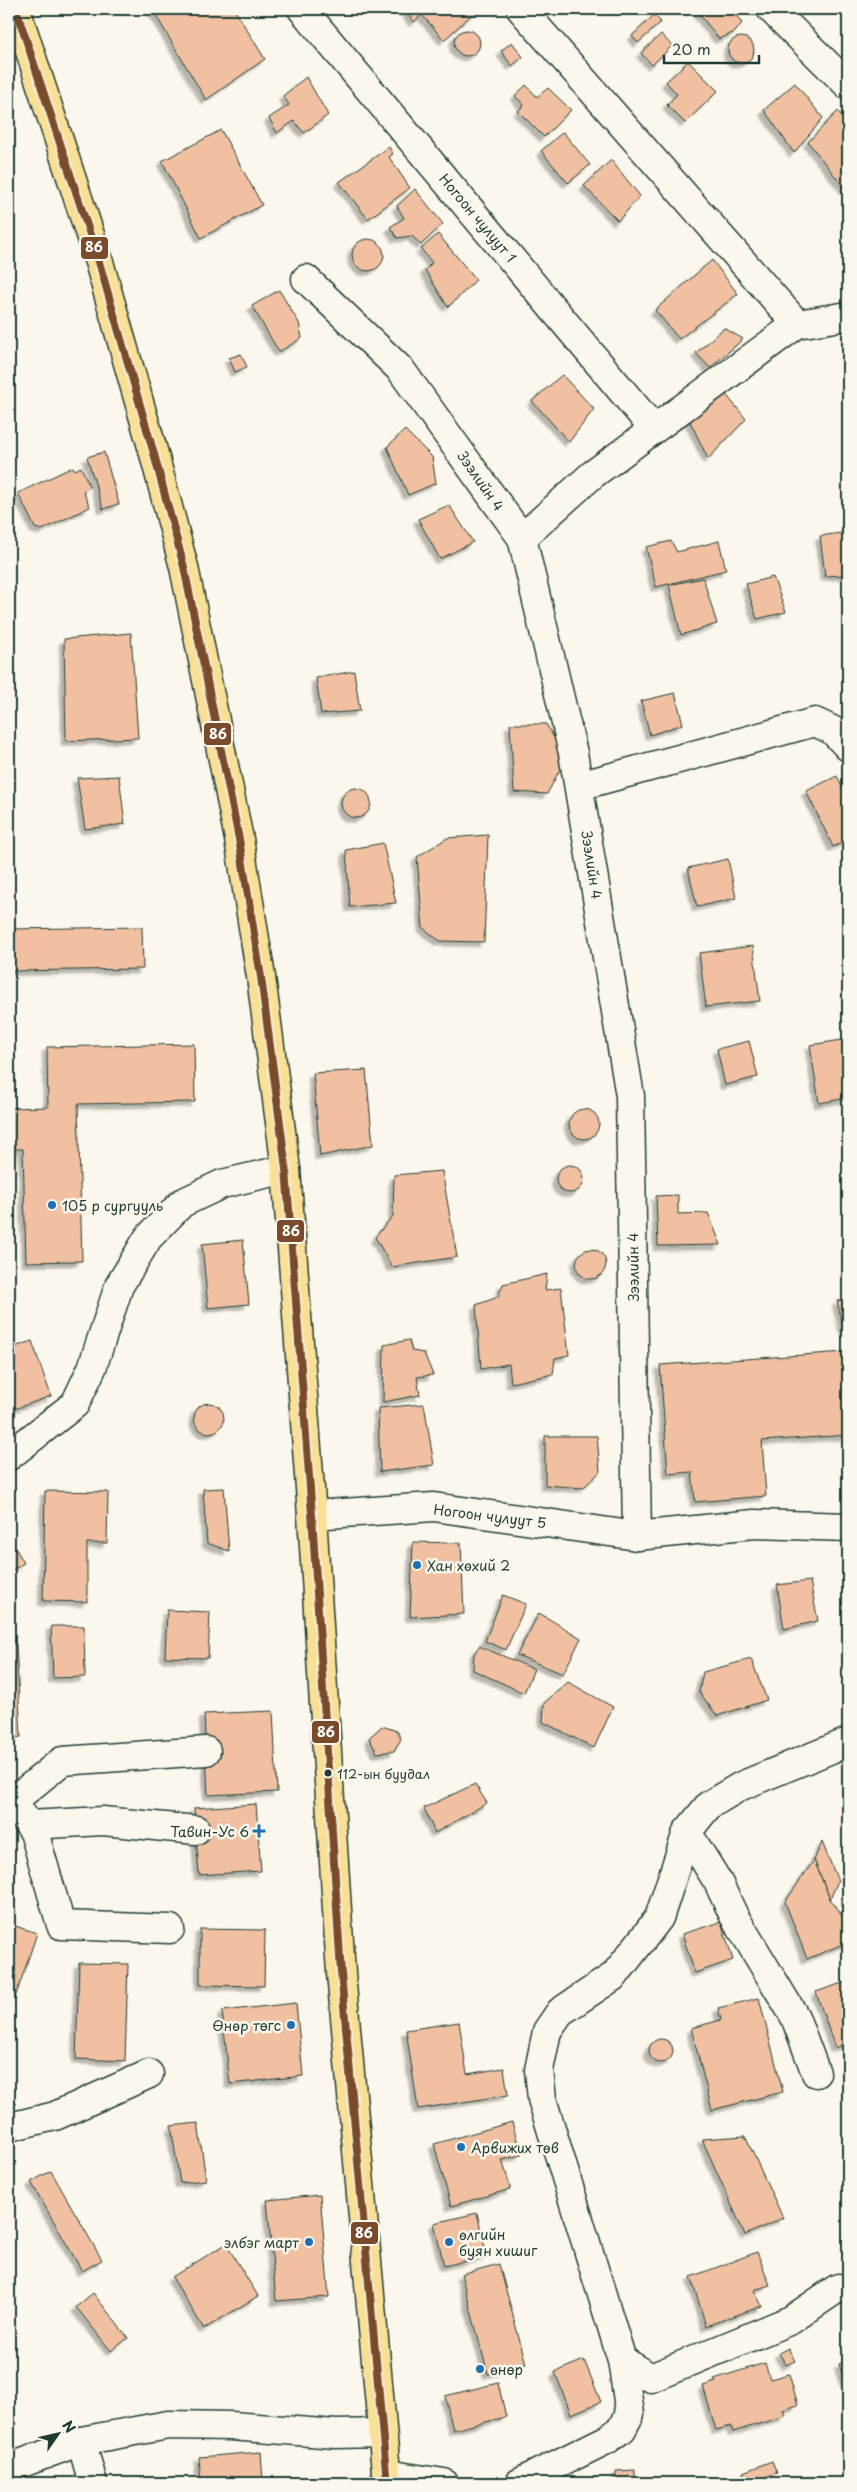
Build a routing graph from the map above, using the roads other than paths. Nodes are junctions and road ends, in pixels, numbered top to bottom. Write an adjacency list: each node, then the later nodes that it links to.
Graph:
1 (16, 9): 13 (main road)
2 (302, 9): 9 (street, Ногоон чулуут 1)
3 (521, 9): 8 (street)
4 (771, 9): 5 (street)
5 (848, 85)
6 (306, 279): 10 (street, Зээлийн 4)
7 (848, 316): 8 (street)
8 (797, 324): 9 (street)
9 (653, 428): 10 (street)
10 (522, 538): 12 (street, Зээлийн 4)
11 (848, 747): 12 (street)
12 (579, 786): 17 (street, Зээлийн 4)
13 (286, 1169): 14 (street); 15 (main road)
14 (9, 1456)
15 (312, 1515): 17 (street, Ногоон чулуут 5); 30 (main road)
16 (848, 1527): 17 (street, Ногоон чулуут 5)
17 (637, 1536)
18 (848, 1742): 23 (street)
19 (206, 1751): 20 (street)
20 (11, 1799): 21 (street)
21 (29, 1825): 22 (street); 24 (street)
22 (196, 1830)
23 (687, 1832): 25 (street); 29 (street)
24 (170, 1929)
25 (816, 2073)
26 (149, 2074): 27 (street)
27 (9, 2127)
28 (848, 2290): 29 (street)
29 (622, 2360): 36 (street)
30 (382, 2433): 31 (street); 33 (main road)
31 (81, 2441): 32 (street); 34 (street)
32 (9, 2468)
33 (386, 2479): 35 (street)
34 (93, 2483)
35 (444, 2483)
36 (519, 2483)

